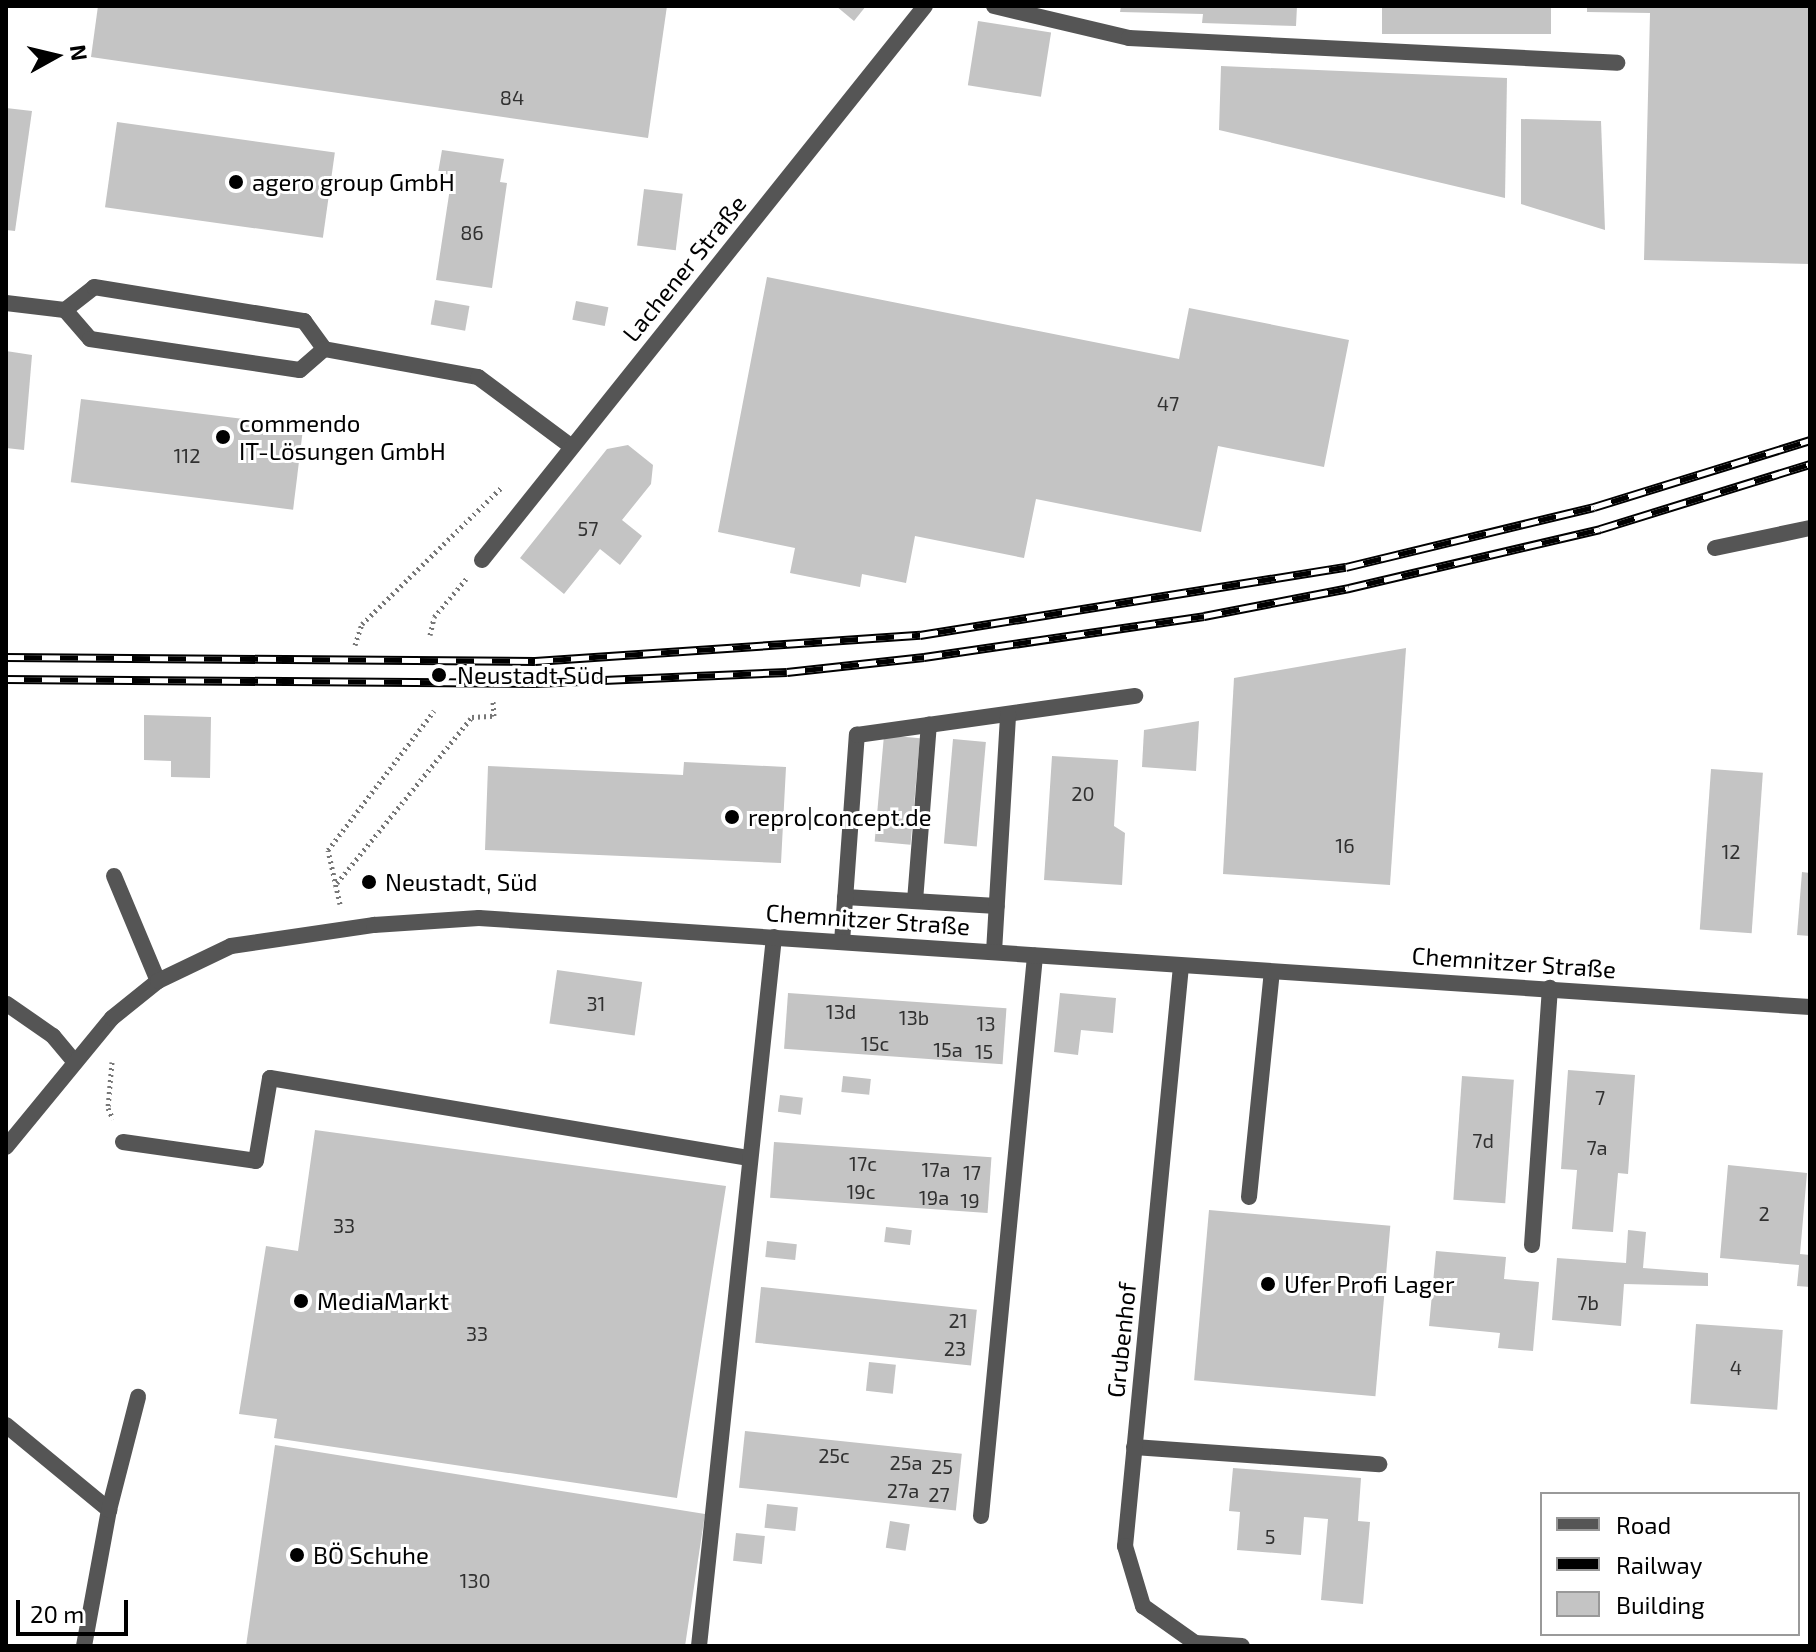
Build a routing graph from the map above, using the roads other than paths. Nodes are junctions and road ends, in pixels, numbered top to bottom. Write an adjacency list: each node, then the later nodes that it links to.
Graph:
1 (925, 6): 7 (street, Lachener Straße)
2 (994, 6): 3 (street)
3 (1617, 63)
4 (6, 303): 5 (street)
5 (65, 310): 6 (street); 6 (street)
6 (324, 349): 7 (street)
7 (572, 447): 10 (street, Lachener Straße)
8 (1810, 528): 9 (street)
9 (1715, 548)
10 (482, 560)
11 (1135, 696): 12 (street)
12 (1008, 714): 13 (street); 17 (street)
13 (929, 725): 15 (street); 16 (street)
14 (114, 876): 24 (street)
15 (845, 897): 16 (street); 19 (street)
16 (915, 901): 17 (street)
17 (997, 906): 20 (street)
18 (774, 937): 19 (street, Chemnitzer Straße); 24 (street, Chemnitzer Straße); 31 (street)
19 (842, 942): 20 (street, Chemnitzer Straße)
20 (994, 952): 21 (street, Chemnitzer Straße)
21 (1035, 956): 22 (street, Chemnitzer Straße); 39 (street)
22 (1181, 966): 23 (street, Chemnitzer Straße); 36 (street, Grubenhof)
23 (1272, 972): 25 (street, Chemnitzer Straße); 32 (street)
24 (158, 981): 28 (street, Chemnitzer Straße)
25 (1550, 988): 27 (street, Chemnitzer Straße); 33 (street)
26 (7, 1004): 28 (street)
27 (1810, 1007)
28 (75, 1062): 30 (street, Chemnitzer Straße)
29 (123, 1142): 31 (street)
30 (6, 1147)
31 (749, 1158): 41 (street)
32 (1249, 1197)
33 (1532, 1245)
34 (138, 1397): 38 (street)
35 (6, 1425): 38 (street)
36 (1134, 1447): 37 (street); 42 (street, Grubenhof)
37 (1379, 1464)
38 (109, 1510): 40 (street)
39 (981, 1516)
40 (84, 1646)
41 (699, 1646)
42 (1242, 1646)

